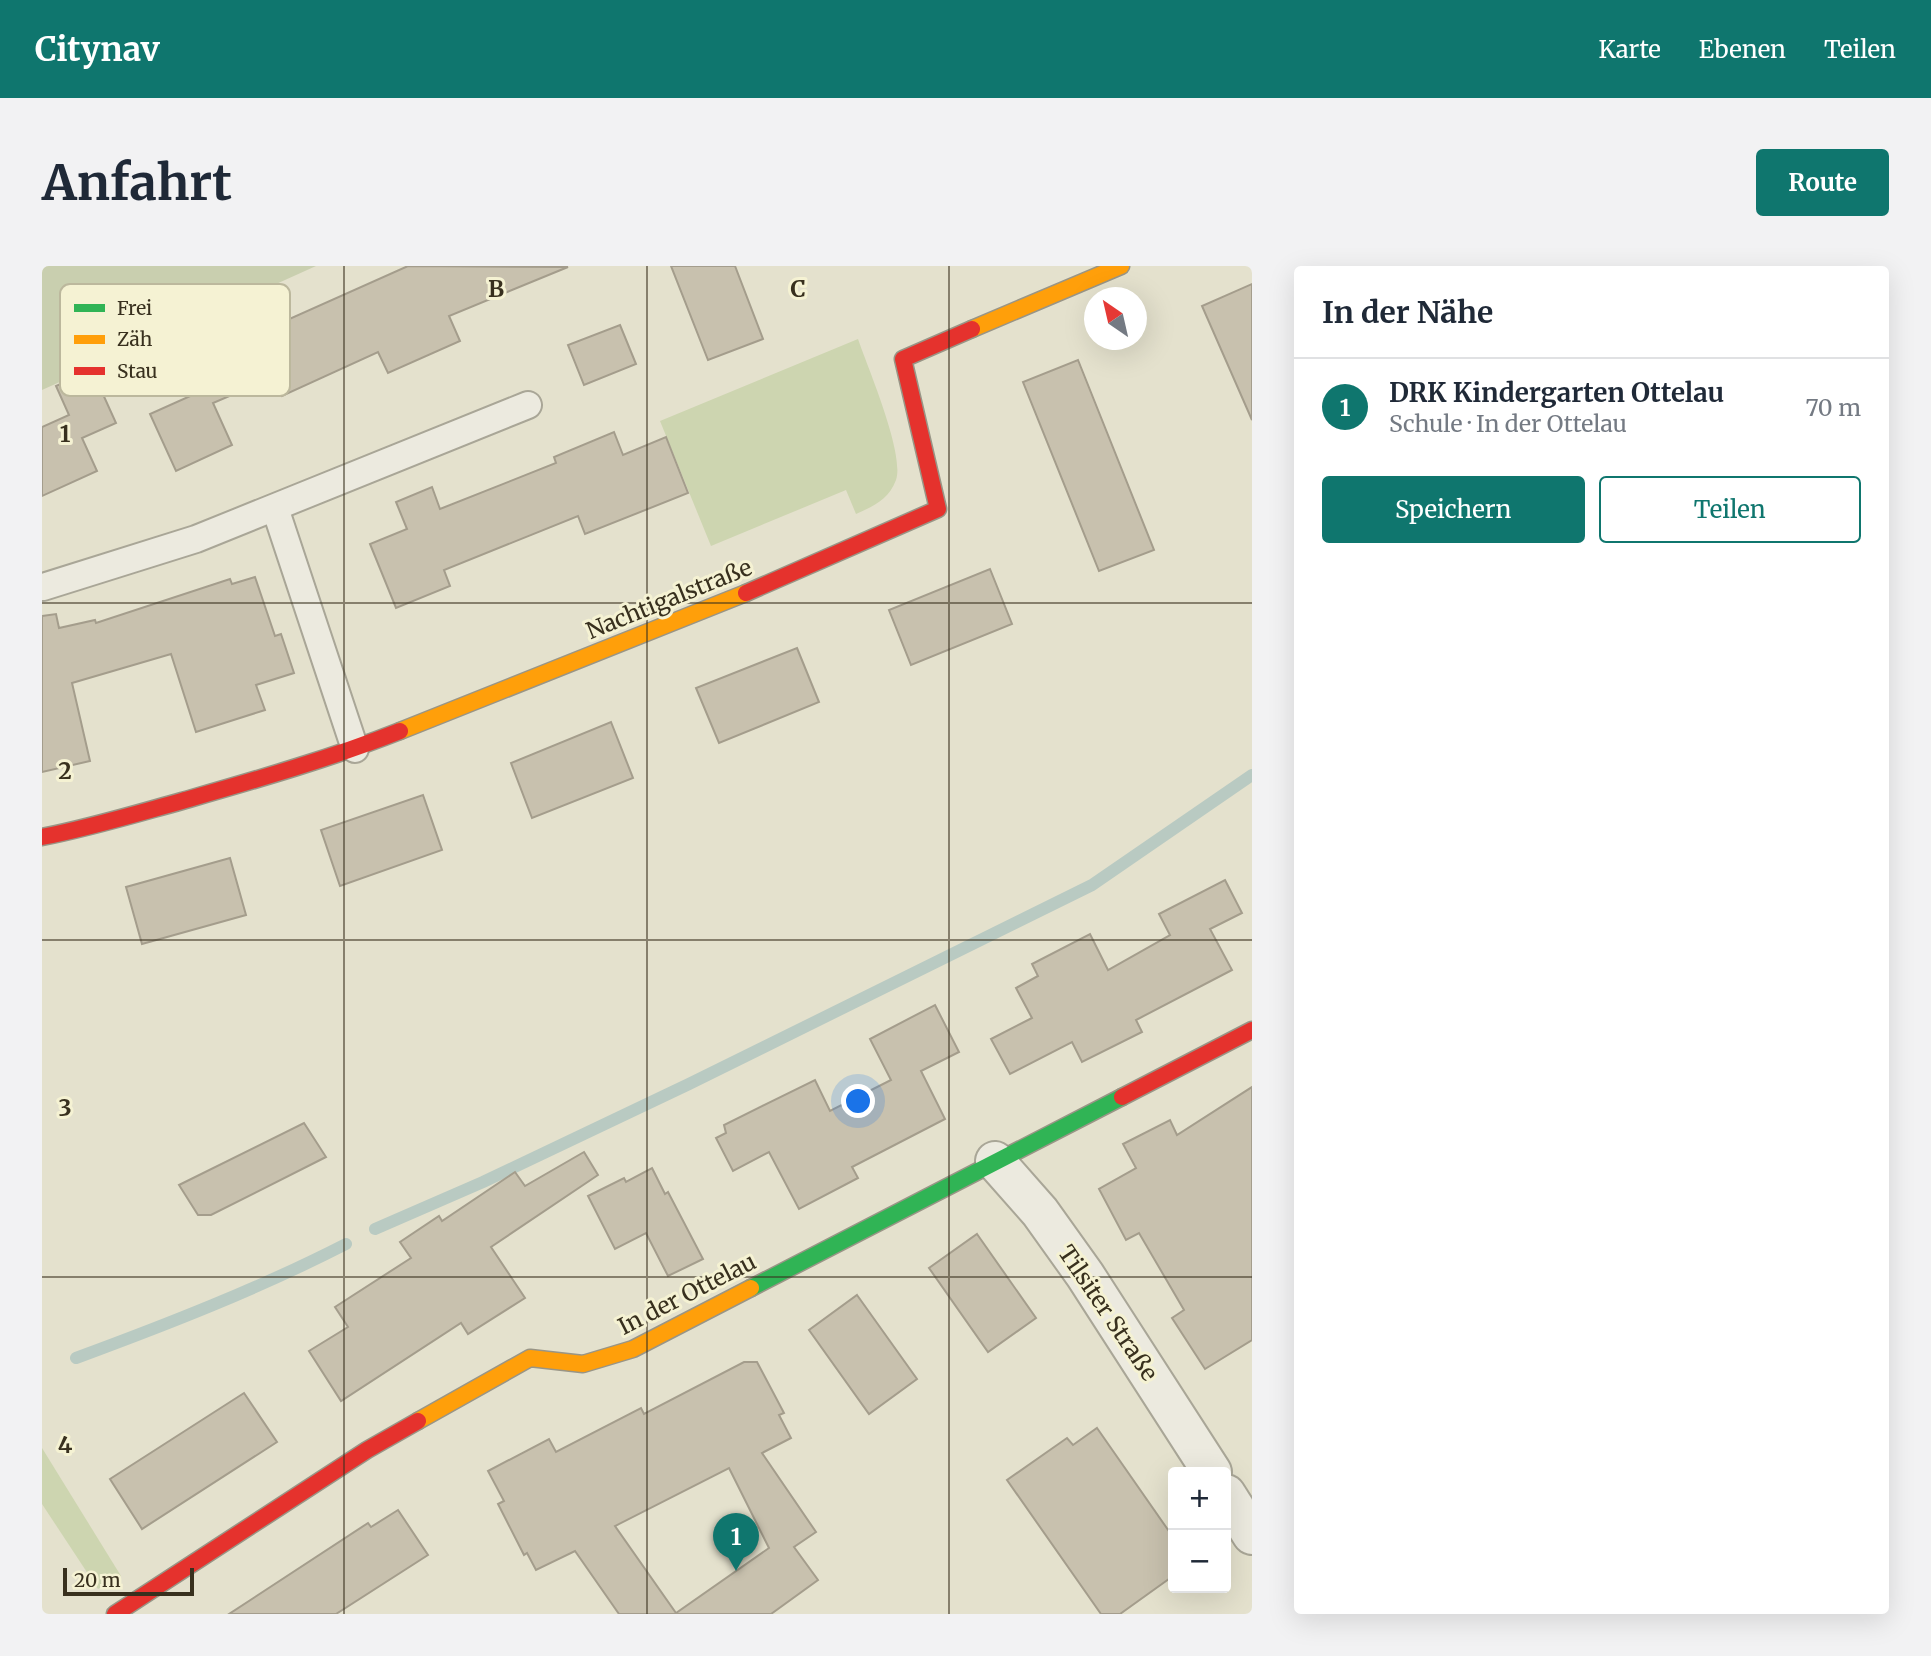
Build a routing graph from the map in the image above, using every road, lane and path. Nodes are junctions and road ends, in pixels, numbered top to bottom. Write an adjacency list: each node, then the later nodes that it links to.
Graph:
1 (1121, 266): 5 (street, Nachtigalstraße)
2 (527, 405): 3 (lane)
3 (275, 508): 4 (lane); 5 (lane)
4 (43, 587)
5 (355, 749): 6 (street, Nachtigalstraße)
6 (42, 837)
7 (1252, 1030): 8 (street, In der Ottelau)
8 (995, 1161): 9 (street, Tilsiter Straße); 12 (street, In der Ottelau)
9 (1209, 1467)
10 (1231, 1502): 11 (street)
11 (1252, 1535)
12 (115, 1614)

